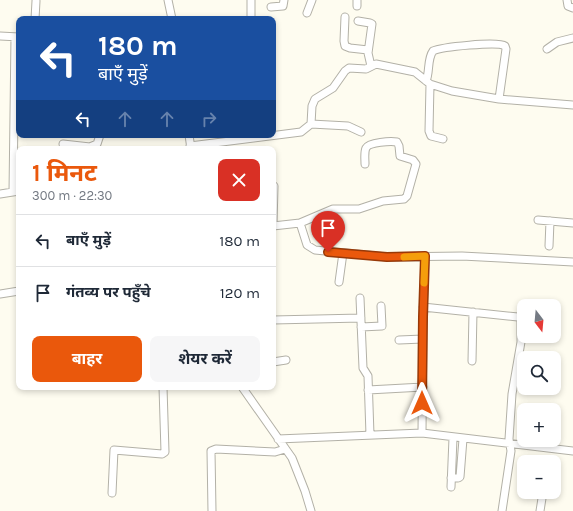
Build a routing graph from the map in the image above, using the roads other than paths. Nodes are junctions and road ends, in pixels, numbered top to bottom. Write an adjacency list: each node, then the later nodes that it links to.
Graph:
1 (168, 0): 11 (street)
2 (251, 0): 12 (street)
3 (284, 0): 7 (street)
4 (312, 0): 9 (street)
5 (568, 0): 8 (street)
6 (36, 1): 10 (street)
7 (271, 7)
8 (573, 8)
9 (308, 13)
10 (35, 16)
11 (171, 16)
12 (251, 16)
13 (345, 17): 19 (street)
14 (358, 21): 19 (street)
15 (0, 36): 16 (street)
16 (16, 37)
17 (573, 38): 18 (street)
18 (547, 49)
19 (368, 50): 20 (street)
20 (370, 66): 21 (street); 24 (street)
21 (428, 83): 22 (street); 22 (street); 28 (street)
22 (499, 100): 23 (street)
23 (573, 105)
24 (311, 124): 25 (street); 26 (street)
25 (361, 132)
26 (276, 134)
27 (240, 138): 31 (street)
28 (443, 139)
29 (63, 144): 30 (street)
30 (73, 146)
31 (196, 146)
32 (365, 164): 37 (street)
33 (16, 192): 34 (street)
34 (0, 194)
35 (538, 220): 36 (street)
36 (550, 221): 38 (street); 40 (street)
37 (300, 223): 39 (street); 41 (street)
38 (573, 223)
39 (276, 226)
40 (549, 246)
41 (343, 253): 42 (street); 44 (street)
42 (425, 256): 43 (street); 49 (street)
43 (573, 262)
44 (339, 282)
45 (16, 291): 46 (street)
46 (0, 294)
47 (360, 298): 51 (street)
48 (381, 306): 53 (street)
49 (423, 307): 50 (street); 55 (street)
50 (473, 312): 57 (street); 68 (street)
51 (361, 318): 52 (street); 53 (street)
52 (276, 320)
53 (362, 327): 62 (street)
54 (399, 340): 55 (street)
55 (423, 340): 59 (street)
56 (286, 360): 58 (street)
57 (472, 361)
58 (276, 362)
59 (422, 387): 62 (street); 63 (street)
60 (163, 390): 73 (street)
61 (244, 390): 65 (street)
62 (368, 390): 64 (street)
63 (422, 433): 64 (street); 66 (street)
64 (370, 435): 65 (street)
65 (278, 438): 69 (street)
66 (453, 438): 67 (street); 71 (street)
67 (463, 439): 68 (street); 71 (street)
68 (510, 444): 70 (street); 77 (street)
69 (285, 449): 75 (street); 76 (street)
70 (573, 451)
71 (451, 478): 72 (street)
72 (451, 487)
73 (112, 493)
74 (542, 499): 78 (street)
75 (212, 511)
76 (311, 511)
77 (503, 511)
78 (540, 511)

